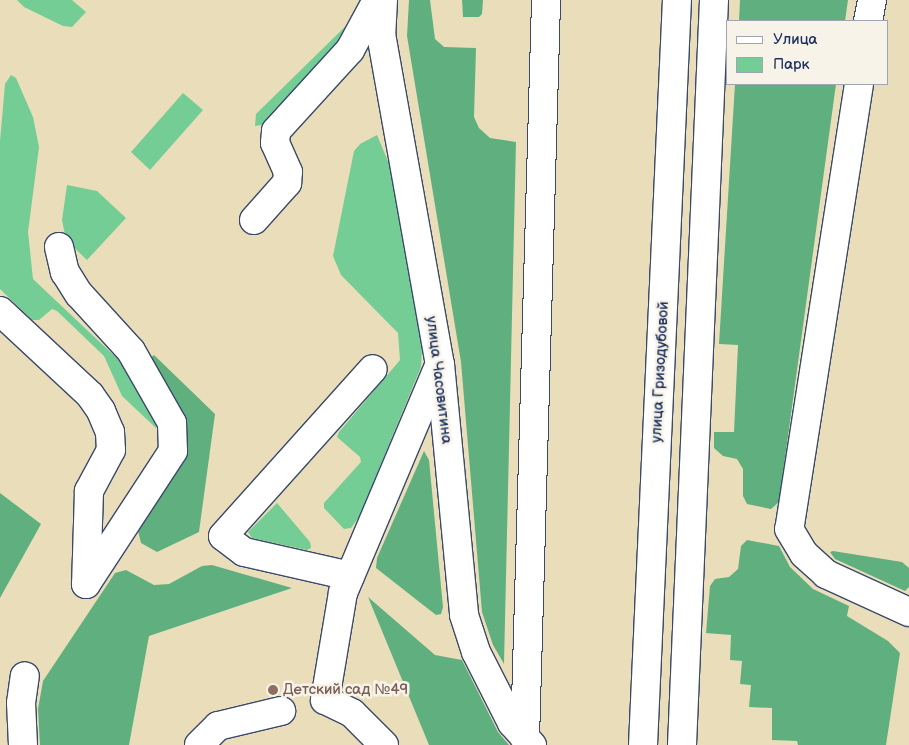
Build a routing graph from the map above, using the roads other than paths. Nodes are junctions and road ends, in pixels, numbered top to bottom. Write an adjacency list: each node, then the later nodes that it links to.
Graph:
1 (377, 0): 9 (street)
2 (383, 0): 12 (street, улица Часовитина)
3 (546, 0): 18 (street)
4 (872, 0): 7 (street)
5 (714, 3): 6 (street); 23 (street)
6 (677, 4): 22 (street, улица Гризодубовой)
7 (868, 20)
8 (858, 85): 15 (street)
9 (254, 220)
10 (59, 247): 11 (street)
11 (0, 311)
12 (440, 364): 14 (street); 18 (street, улица Часовитина)
13 (373, 369): 14 (street)
14 (350, 576): 21 (street)
15 (909, 612)
16 (25, 676): 19 (street)
17 (281, 711): 20 (street)
18 (529, 742)
19 (23, 745)
20 (200, 745)
21 (384, 745)
22 (643, 745)
23 (682, 745)

